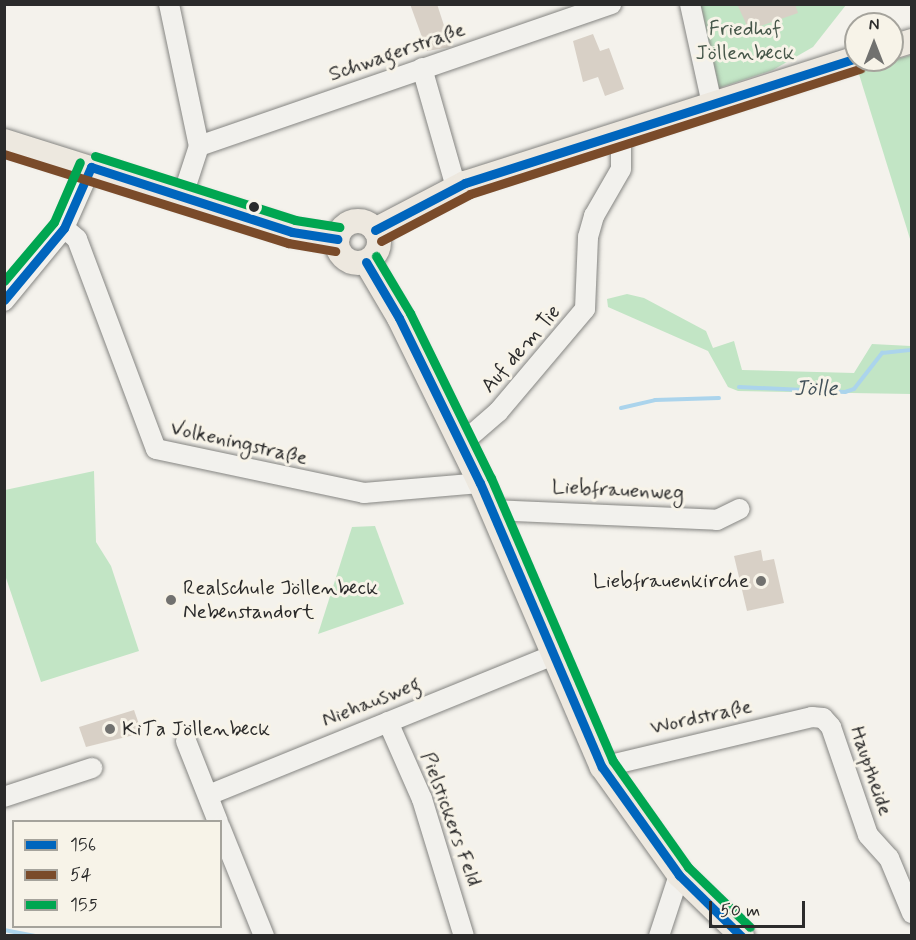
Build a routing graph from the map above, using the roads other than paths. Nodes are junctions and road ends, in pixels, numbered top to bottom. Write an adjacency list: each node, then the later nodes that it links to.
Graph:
1 (169, 4): 9 (street)
2 (610, 4): 5 (street, Schwagerstraße)
3 (690, 4): 6 (street)
4 (844, 62): 6 (main road)
5 (422, 68): 9 (street, Schwagerstraße); 11 (street)
6 (712, 104): 7 (main road)
7 (621, 134): 11 (main road); 18 (street, Auf dem Tie)
8 (4, 141): 10 (main road)
9 (199, 146): 12 (street)
10 (92, 167): 12 (main road); 13 (street)
11 (456, 187): 14 (main road)
12 (183, 195): 15 (main road)
13 (64, 228): 17 (street); 19 (street, Volkeningstraße)
14 (375, 230): 15 (main road); 16 (main road)
15 (337, 239): 16 (main road)
16 (366, 262): 18 (main road)
17 (4, 301)
18 (461, 444): 19 (main road)
19 (480, 483): 21 (main road)
20 (740, 509): 21 (street, Liebfrauenweg)
21 (491, 510): 22 (main road)
22 (550, 656): 24 (street, Niehausweg); 26 (main road)
23 (812, 717): 26 (street, Wordstraße); 33 (street, Hauptheide)
24 (388, 722): 28 (street, Niehausweg); 35 (street, Pielstickers Feld)
25 (186, 741): 28 (street)
26 (602, 767): 32 (main road)
27 (92, 768): 29 (street)
28 (210, 794): 30 (street)
29 (4, 797)
30 (217, 820)
31 (222, 832): 34 (street)
32 (679, 875): 36 (street); 37 (main road)
33 (912, 913)
34 (264, 936)
35 (464, 936)
36 (659, 936)
37 (742, 936)

